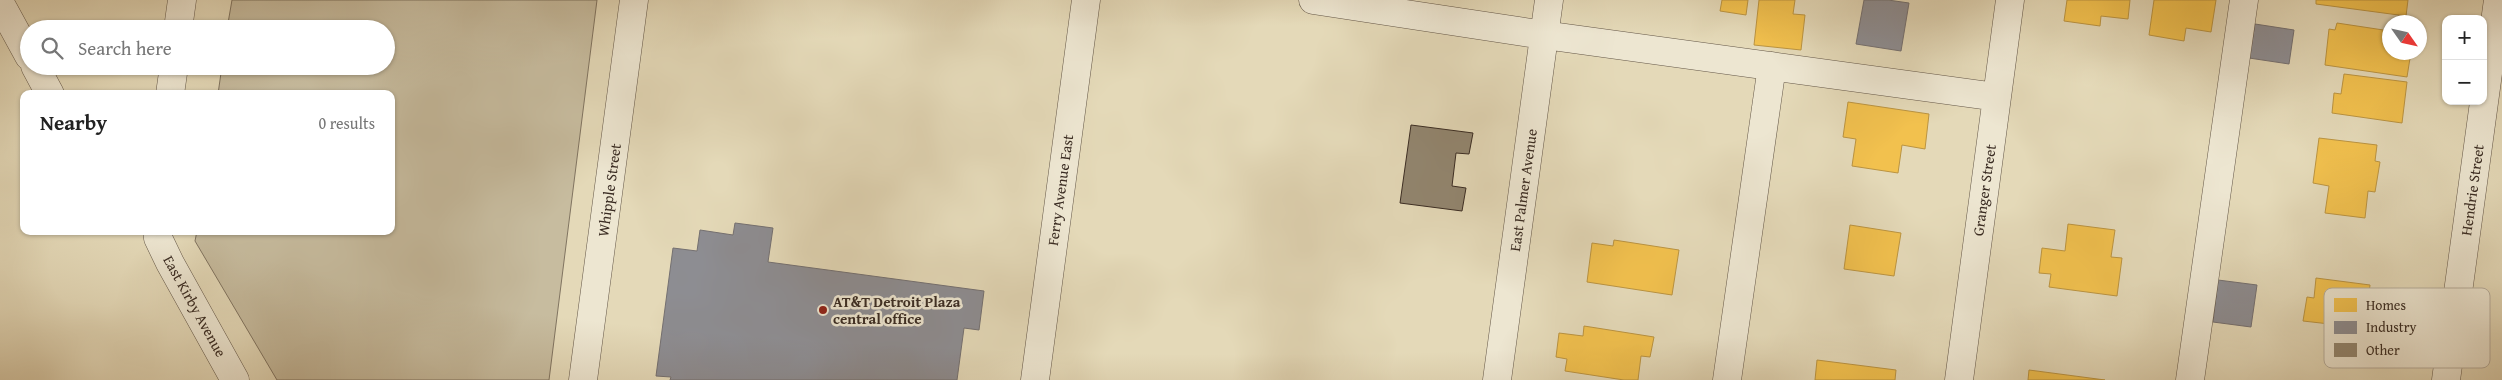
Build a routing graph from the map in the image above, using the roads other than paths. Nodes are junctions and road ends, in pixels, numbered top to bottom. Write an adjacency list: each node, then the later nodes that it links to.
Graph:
1 (182, 0): 10 (street)
2 (634, 0): 22 (street, Whipple Street)
3 (1086, 0): 23 (street, Ferry Avenue East)
4 (1313, 0): 11 (street)
5 (1549, 0): 11 (street, East Palmer Avenue)
6 (2010, 0): 18 (street, Granger Street)
7 (2244, 0): 27 (street)
8 (2498, 0): 20 (street, Hendrie Street)
9 (0, 4): 12 (street)
10 (179, 20)
11 (1544, 35): 13 (street); 24 (street, East Palmer Avenue)
12 (20, 40)
13 (1772, 66): 18 (street); 25 (street)
14 (39, 75): 16 (street)
15 (173, 75): 17 (street)
16 (48, 90)
17 (171, 90)
18 (1997, 97): 26 (street, Granger Street)
19 (158, 235): 21 (street, East Kirby Avenue)
20 (2459, 288)
21 (235, 380)
22 (583, 380)
23 (1035, 380)
24 (1497, 380)
25 (1727, 380)
26 (1959, 380)
27 (2190, 380)

